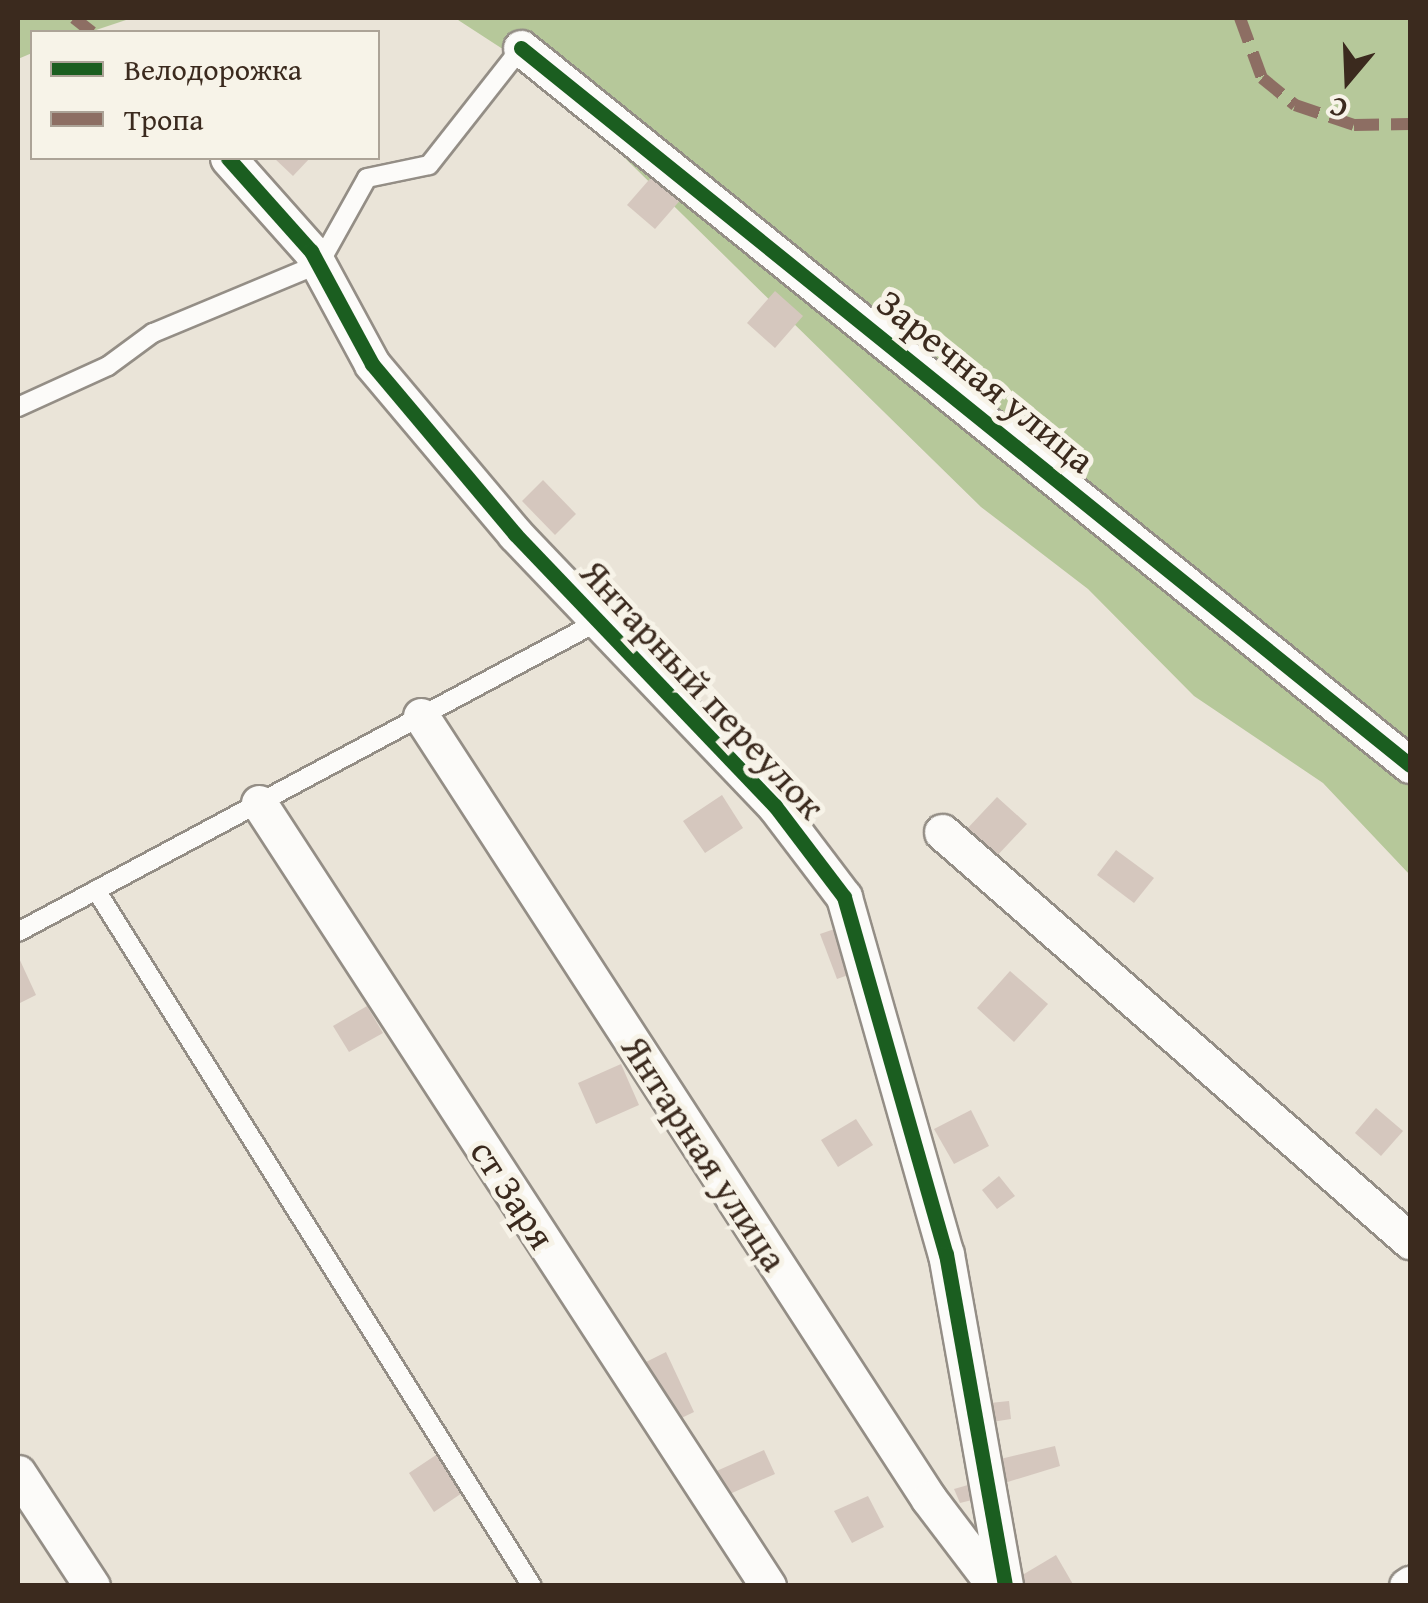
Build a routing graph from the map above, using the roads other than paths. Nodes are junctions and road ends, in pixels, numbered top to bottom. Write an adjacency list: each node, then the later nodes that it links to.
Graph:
1 (521, 48): 3 (lane); 7 (street, Заречная улица)
2 (230, 160): 3 (street, Янтарный переулок)
3 (318, 264): 4 (lane); 5 (street, Янтарный переулок)
4 (18, 407)
5 (597, 622): 6 (lane); 18 (street, Янтарный переулок)
6 (421, 716): 8 (lane); 17 (street, Янтарная улица)
7 (1410, 765)
8 (259, 803): 10 (lane); 16 (street, ст Заря)
9 (942, 832): 12 (street)
10 (96, 890): 11 (lane); 15 (lane)
11 (18, 932)
12 (1410, 1242)
13 (18, 1473): 14 (street)
14 (92, 1586)
15 (532, 1586)
16 (768, 1586)
17 (995, 1586)
18 (1005, 1586)

